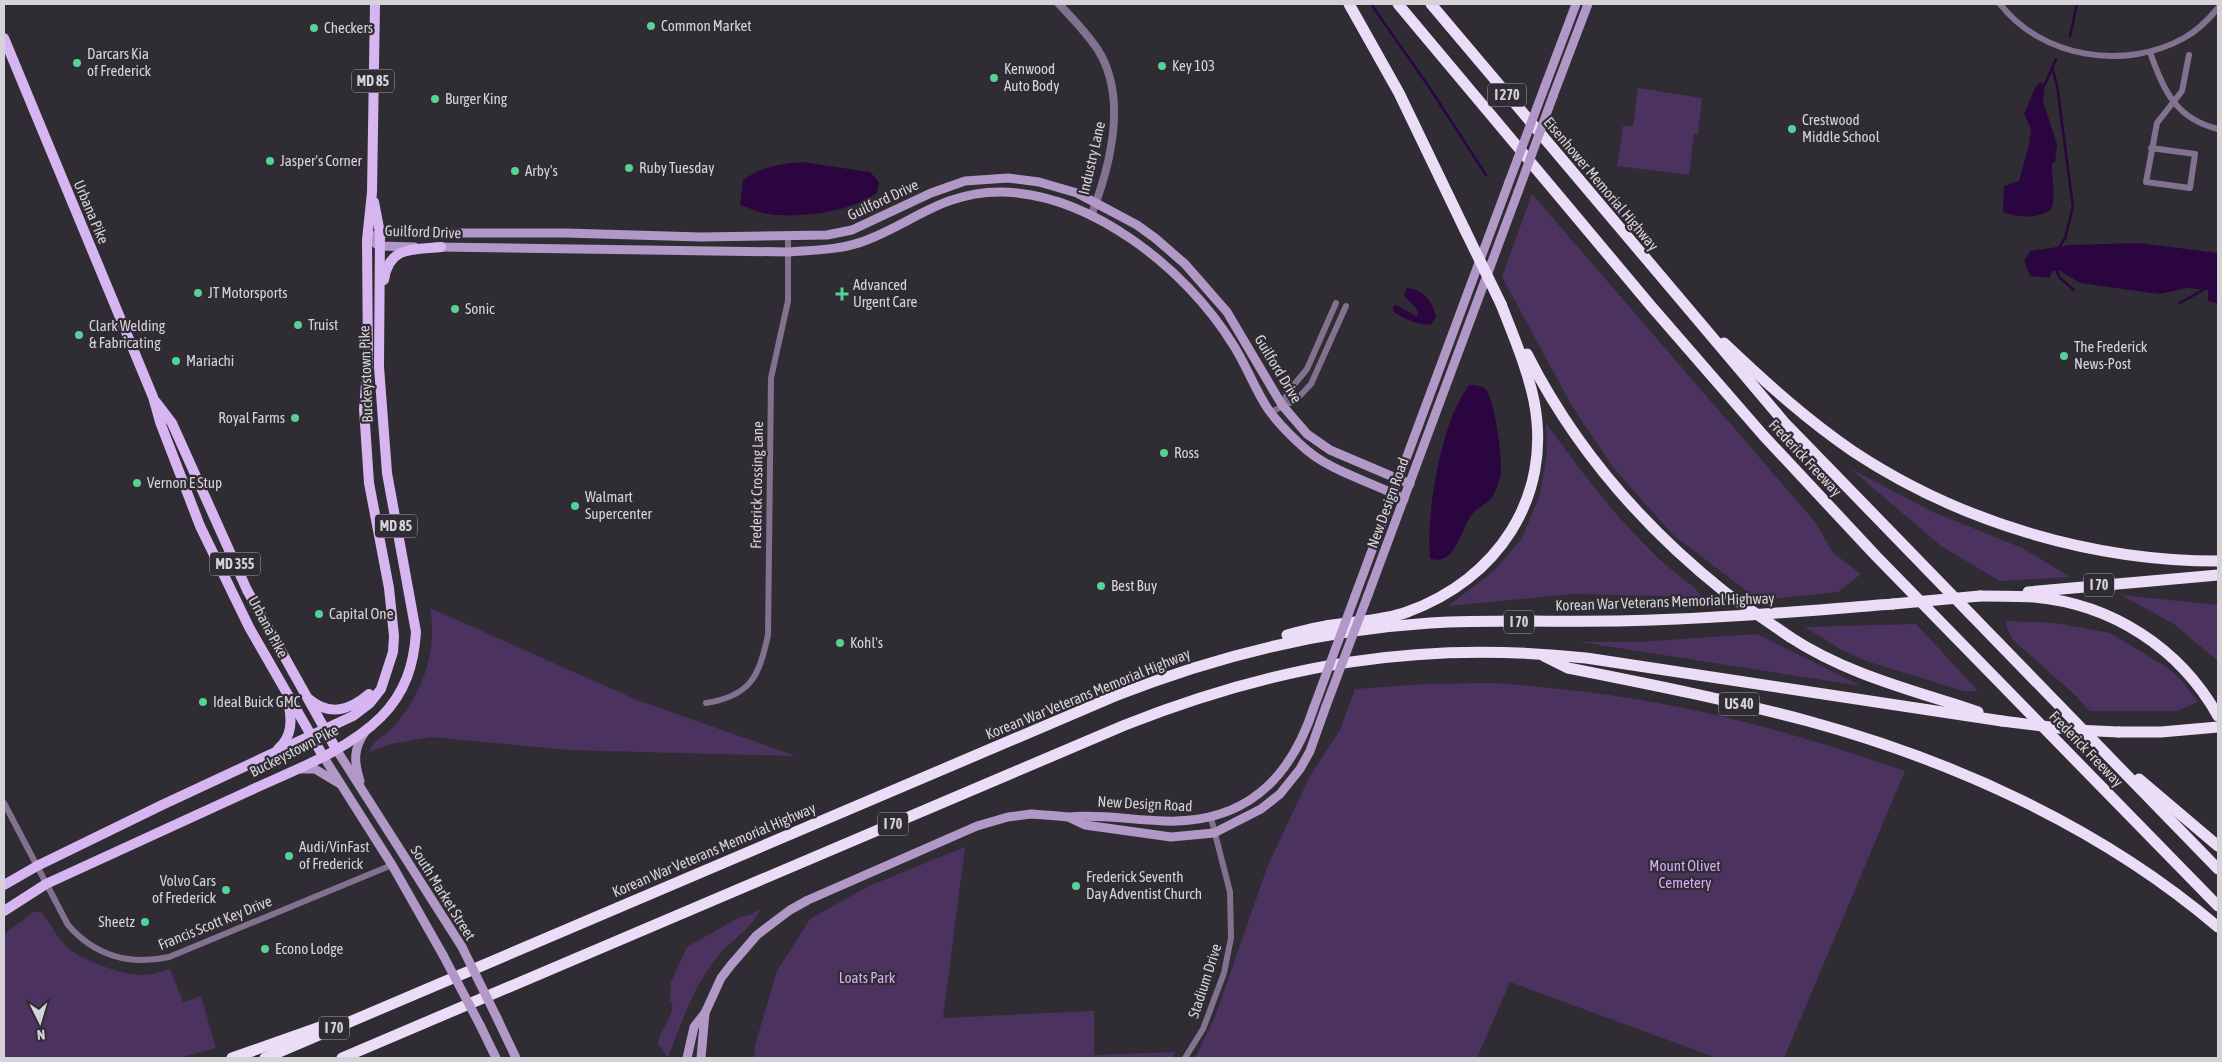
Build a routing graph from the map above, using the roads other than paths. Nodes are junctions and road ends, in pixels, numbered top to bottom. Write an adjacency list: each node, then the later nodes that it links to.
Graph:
1 (375, 4): 16 (main road, Buckeystown Pike / MD 85)
2 (1059, 4): 17 (street, Industry Lane)
3 (1349, 4): 27 (highway, bridge)
4 (1398, 4): 69 (highway, Frederick Freeway)
5 (1431, 4): 25 (highway, Eisenhower Memorial Highway / I 270)
6 (1576, 4): 33 (main road, New Design Road, bridge)
7 (1588, 4): 34 (main road, New Design Road, bridge)
8 (2000, 4): 11 (street)
9 (2218, 8): 11 (street)
10 (4, 38): 30 (main road, Urbana Pike / MD 355)
11 (2150, 52): 13 (street)
12 (2189, 55): 13 (street)
13 (2174, 102): 14 (street); 15 (street)
14 (2218, 129)
15 (2151, 148): 15 (street)
16 (372, 192): 19 (main road, Buckeystown Pike / MD 85); 21 (main road, Buckeystown Pike / MD 85)
17 (1096, 204): 18 (street, Industry Lane); 20 (main road, Guilford Drive); 31 (main road, Guilford Drive)
18 (1091, 216): 24 (main road, Guilford Drive); 32 (main road, Guilford Drive)
19 (380, 232): 20 (main road, Guilford Drive); 21 (main road, Guilford Drive); 22 (main road, Buckeystown Pike / MD 85)
20 (788, 236): 24 (street, Frederick Crossing Lane)
21 (367, 240): 22 (main road, Guilford Drive); 41 (main road, Buckeystown Pike / MD 85)
22 (380, 246): 23 (main road, Guilford Drive); 29 (main road, Buckeystown Pike / MD 85)
23 (441, 247): 24 (main road, Guilford Drive); 29 (main road)
24 (789, 252): 45 (street, Frederick Crossing Lane)
25 (1671, 291): 37 (highway); 46 (highway, Frederick Freeway)
26 (1336, 303): 31 (street)
27 (1501, 304): 42 (highway); 48 (highway, bridge)
28 (1346, 306): 31 (street)
29 (380, 308): 49 (main road, Buckeystown Pike / MD 85)
30 (153, 397): 43 (main road, Urbana Pike / MD 355); 44 (main road, Urbana Pike / MD 355)
31 (1282, 405): 32 (street); 33 (main road, Guilford Drive)
32 (1271, 412): 35 (main road, Guilford Drive)
33 (1398, 480): 34 (main road, Guilford Drive); 35 (main road, New Design Road)
34 (1410, 484): 36 (main road, New Design Road)
35 (1394, 493): 36 (main road, Guilford Drive); 61 (main road, New Design Road, bridge)
36 (1404, 499): 62 (main road, New Design Road, bridge)
37 (2218, 561)
38 (2218, 575): 39 (highway, Korean War Veterans Memorial Highway / I 70)
39 (1980, 596): 42 (highway, Korean War Veterans Memorial Highway / I 70, bridge); 47 (highway)
40 (1535, 652): 48 (highway, I 70); 71 (highway, US 40); 74 (highway, I 70)
41 (388, 670): 44 (main road); 51 (main road, Buckeystown Pike / MD 85)
42 (1151, 682): 72 (highway, Korean War Veterans Memorial Highway / I 70)
43 (285, 690): 52 (main road, Urbana Pike / MD 355); 55 (main road)
44 (304, 695): 51 (main road, Urbana Pike / MD 355)
45 (706, 703)
46 (2060, 708): 63 (highway); 66 (highway, Frederick Freeway)
47 (2218, 716)
48 (2002, 721): 50 (highway, I 70, bridge)
49 (368, 727): 53 (main road, Buckeystown Pike / MD 85); 58 (main road)
50 (2218, 727)
51 (324, 729): 52 (main road, Buckeystown Pike / MD 85); 53 (main road, Urbana Pike / MD 355)
52 (311, 736): 54 (main road, Urbana Pike / MD 355); 55 (main road, Buckeystown Pike / MD 85)
53 (336, 749): 54 (main road, Buckeystown Pike / MD 85); 58 (main road, South Market Street / MD 355)
54 (323, 756): 56 (main road, Buckeystown Pike / MD 85); 57 (main road, South Market Street / MD 355)
55 (268, 757): 65 (main road, Buckeystown Pike / MD 85)
56 (294, 770): 57 (main road); 67 (main road, Buckeystown Pike / MD 85)
57 (344, 787): 64 (main road, South Market Street / MD 355)
58 (365, 795): 80 (main road, South Market Street / MD 355, bridge)
59 (4, 803): 65 (street, Francis Scott Key Drive)
60 (1068, 817): 61 (main road, New Design Road); 62 (main road, New Design Road); 73 (main road, New Design Road)
61 (1211, 818): 62 (street, Stadium Drive)
62 (1214, 833): 83 (street, Stadium Drive)
63 (2218, 846)
64 (392, 865): 67 (street, Francis Scott Key Drive); 79 (main road, South Market Street / MD 355, bridge)
65 (37, 866): 67 (street, Francis Scott Key Drive); 68 (main road, Buckeystown Pike / MD 85)
66 (2218, 868)
67 (46, 884): 70 (main road, Buckeystown Pike / MD 85)
68 (4, 885)
69 (2218, 906)
70 (4, 911)
71 (2218, 927)
72 (402, 999): 75 (highway); 76 (highway, Korean War Veterans Memorial Highway / I 70)
73 (705, 1013): 81 (main road, New Design Road); 82 (main road, New Design Road)
74 (372, 1045): 77 (highway, I 70); 78 (highway)
75 (232, 1058)
76 (266, 1058)
77 (342, 1058)
78 (348, 1058)
79 (496, 1058)
80 (516, 1058)
81 (687, 1058)
82 (701, 1058)
83 (1185, 1058)

